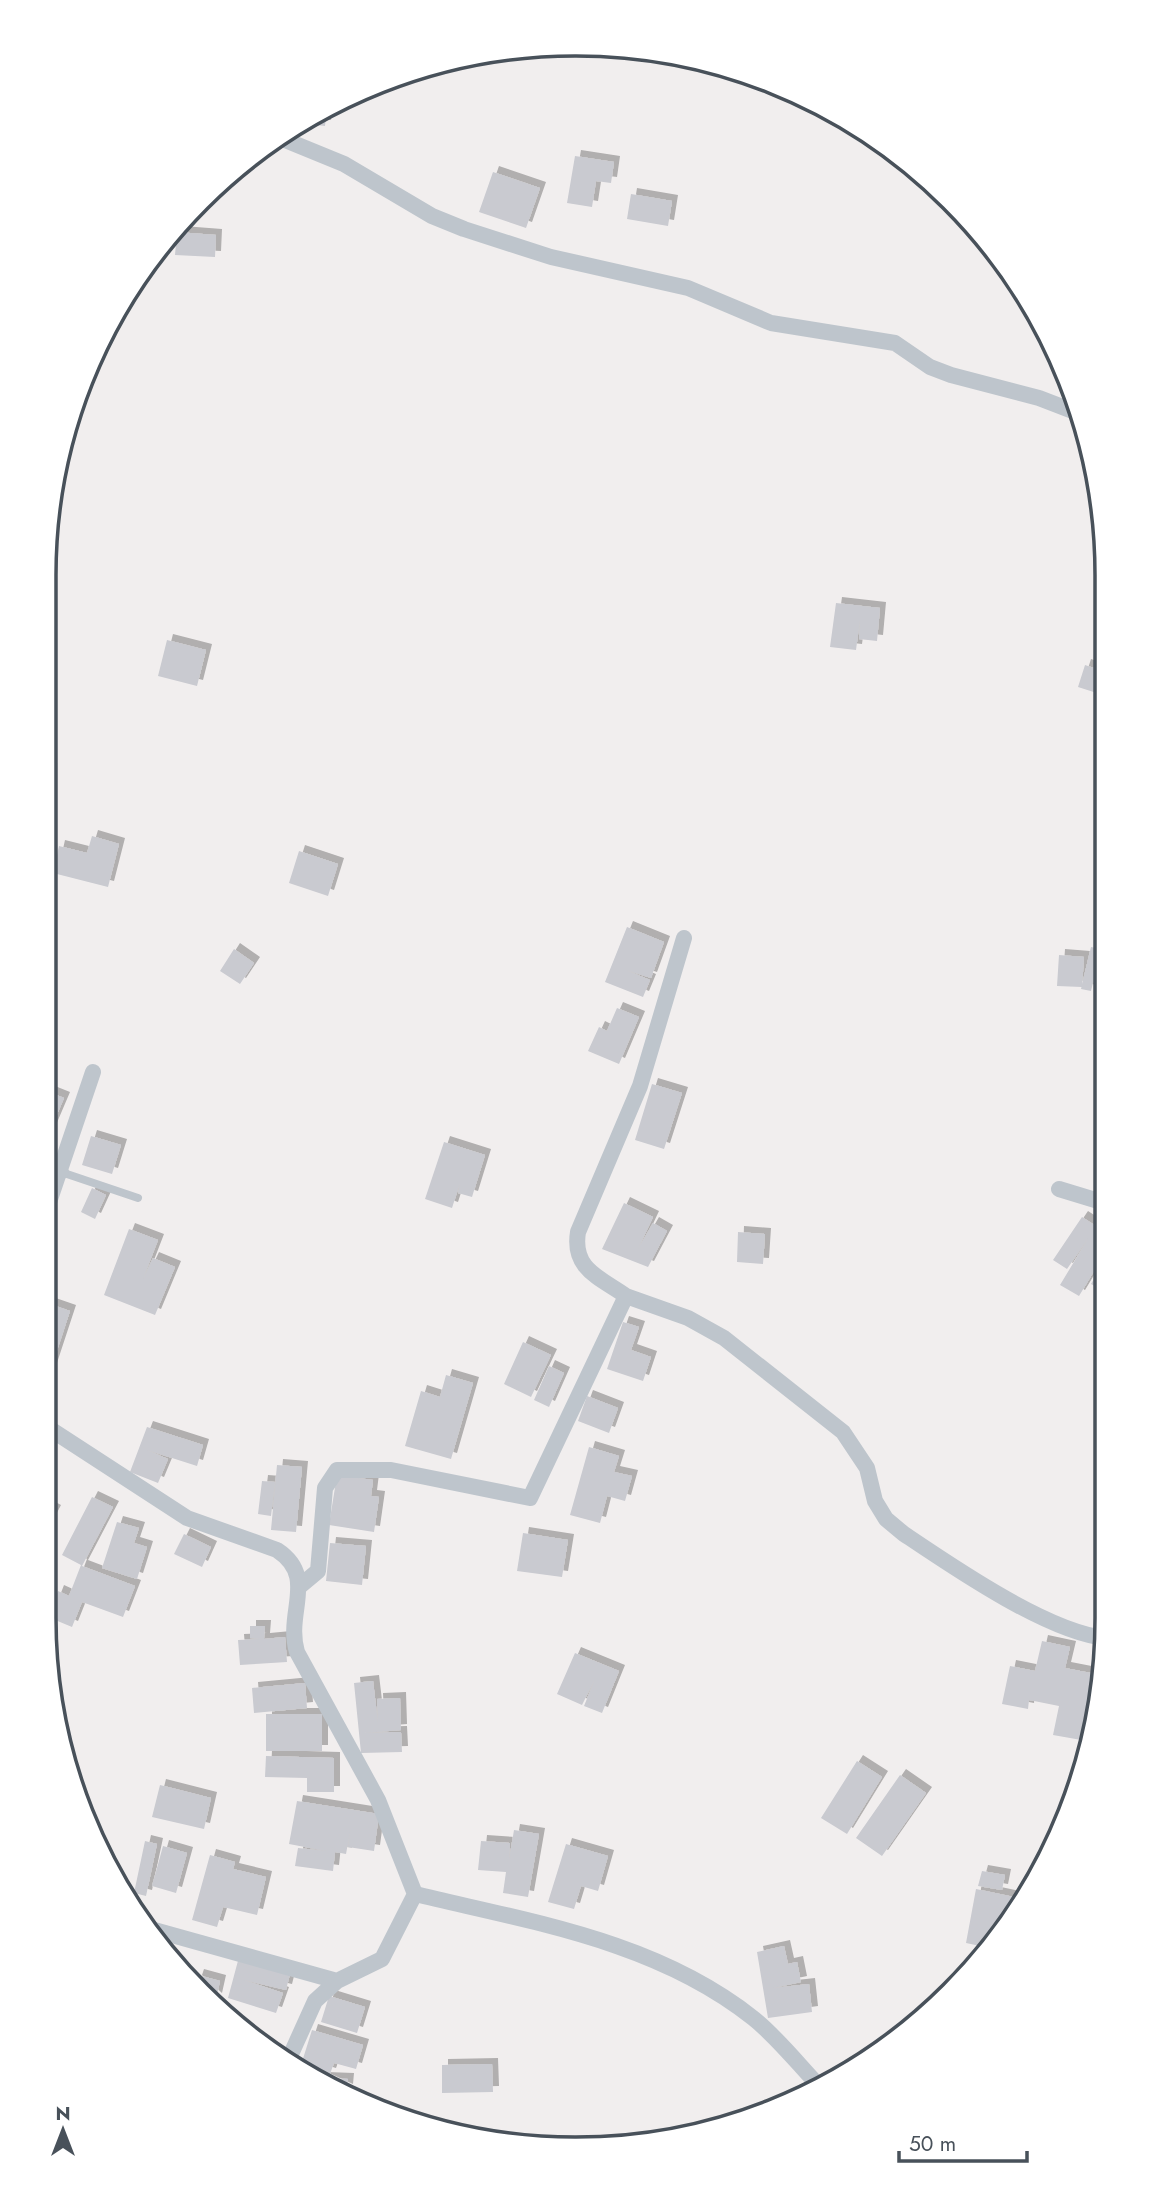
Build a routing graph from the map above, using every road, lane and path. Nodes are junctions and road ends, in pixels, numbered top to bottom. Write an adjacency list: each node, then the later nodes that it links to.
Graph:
1 (289, 142): 2 (street)
2 (1067, 410)
3 (684, 938): 11 (street)
4 (93, 1072): 6 (street)
5 (56, 1170): 6 (street)
6 (61, 1172): 7 (street); 9 (lane)
7 (56, 1185)
8 (1059, 1189): 10 (street)
9 (138, 1198)
10 (1095, 1200)
11 (626, 1296): 13 (street); 14 (street)
12 (56, 1432): 13 (street)
13 (300, 1586): 15 (street)
14 (1094, 1636)
15 (415, 1894): 17 (street); 19 (street)
16 (162, 1932): 17 (street)
17 (337, 1980): 18 (street)
18 (292, 2052)
19 (812, 2079)

